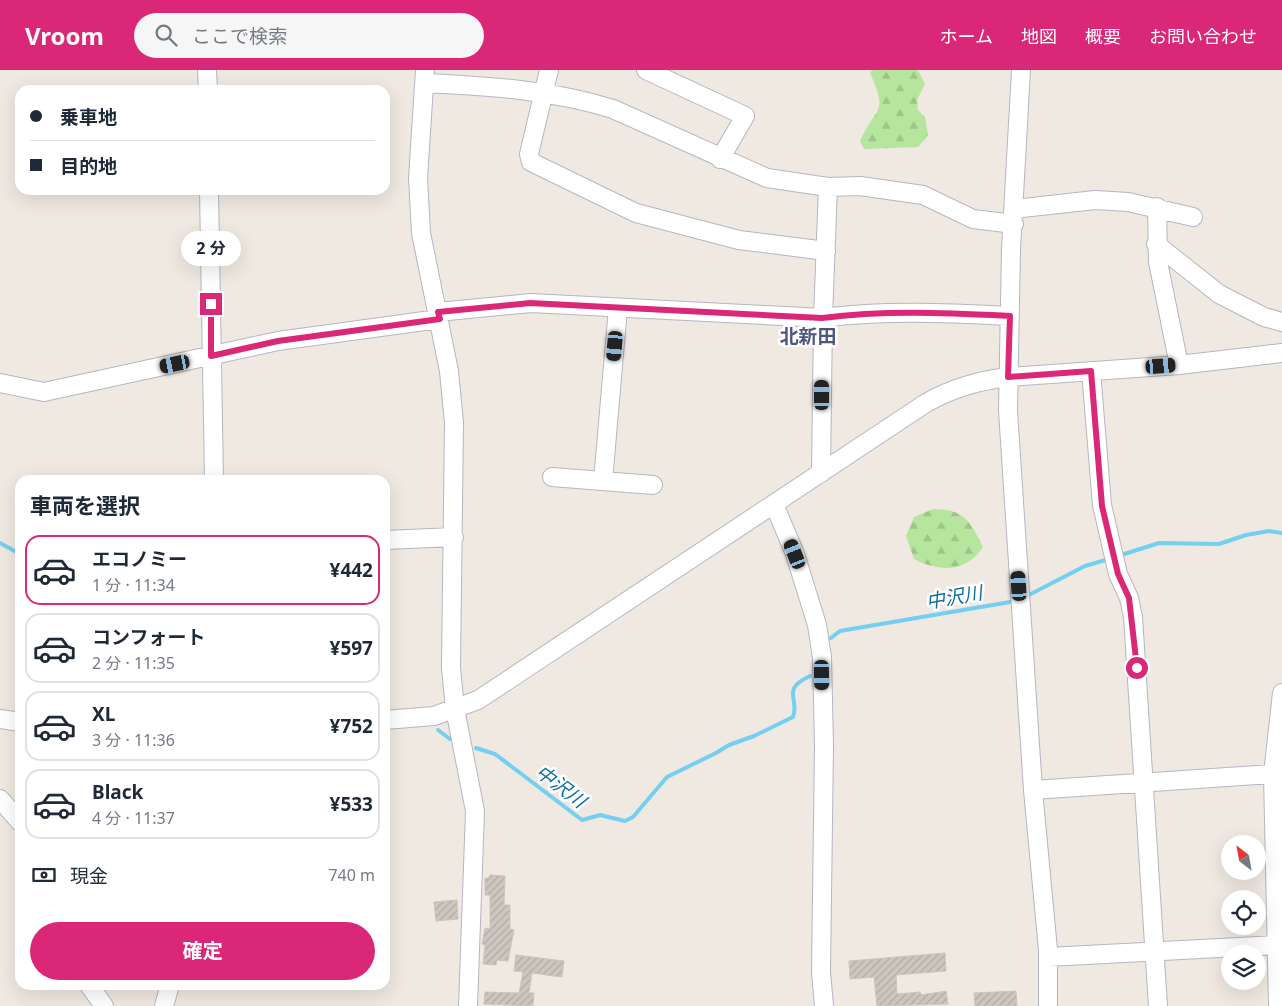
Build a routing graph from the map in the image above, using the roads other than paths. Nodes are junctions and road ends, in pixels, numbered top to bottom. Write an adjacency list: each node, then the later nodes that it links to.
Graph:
1 (207, 70): 6 (street)
2 (549, 70): 7 (street)
3 (646, 70): 8 (street)
4 (1021, 70): 12 (street)
5 (425, 76): 7 (street); 17 (street)
6 (208, 85)
7 (544, 92): 8 (street); 15 (street)
8 (720, 159): 9 (street)
9 (828, 187): 12 (street); 15 (street)
10 (209, 195): 22 (street)
11 (1156, 207): 12 (street); 13 (street); 14 (street)
12 (1014, 216): 18 (street)
13 (1193, 217)
14 (1156, 244): 20 (street); 23 (street)
15 (826, 251): 19 (street)
16 (618, 308): 17 (street); 19 (street); 30 (street)
17 (439, 315): 22 (street); 33 (street)
18 (1010, 316): 19 (street); 25 (street)
19 (822, 318): 27 (street)
20 (1282, 322)
21 (1282, 353): 23 (street)
22 (211, 356): 26 (street); 28 (street)
23 (1179, 365): 24 (street)
24 (1091, 371): 25 (street); 41 (street)
25 (1008, 377): 27 (street); 42 (street)
26 (0, 383)
27 (821, 473): 32 (street)
28 (214, 475)
29 (552, 477): 30 (street)
30 (603, 481): 31 (street)
31 (653, 485)
32 (774, 504): 36 (street); 54 (street)
33 (454, 537): 34 (street); 36 (street)
34 (390, 540)
35 (1282, 693): 40 (street)
36 (455, 709): 38 (street); 53 (street)
37 (0, 720): 39 (street)
38 (390, 720)
39 (15, 722)
40 (1278, 775): 41 (street); 45 (street)
41 (1145, 782): 42 (street); 47 (street)
42 (1033, 790): 48 (street)
43 (0, 799): 44 (street)
44 (15, 816)
45 (1279, 903): 46 (street)
46 (1277, 945): 47 (street); 57 (street)
47 (1155, 951): 48 (street); 56 (street)
48 (1048, 957): 55 (street)
49 (92, 990): 51 (street)
50 (169, 990): 52 (street)
51 (104, 1006)
52 (164, 1006)
53 (468, 1006)
54 (824, 1006)
55 (1048, 1006)
56 (1158, 1006)
57 (1278, 1006)

